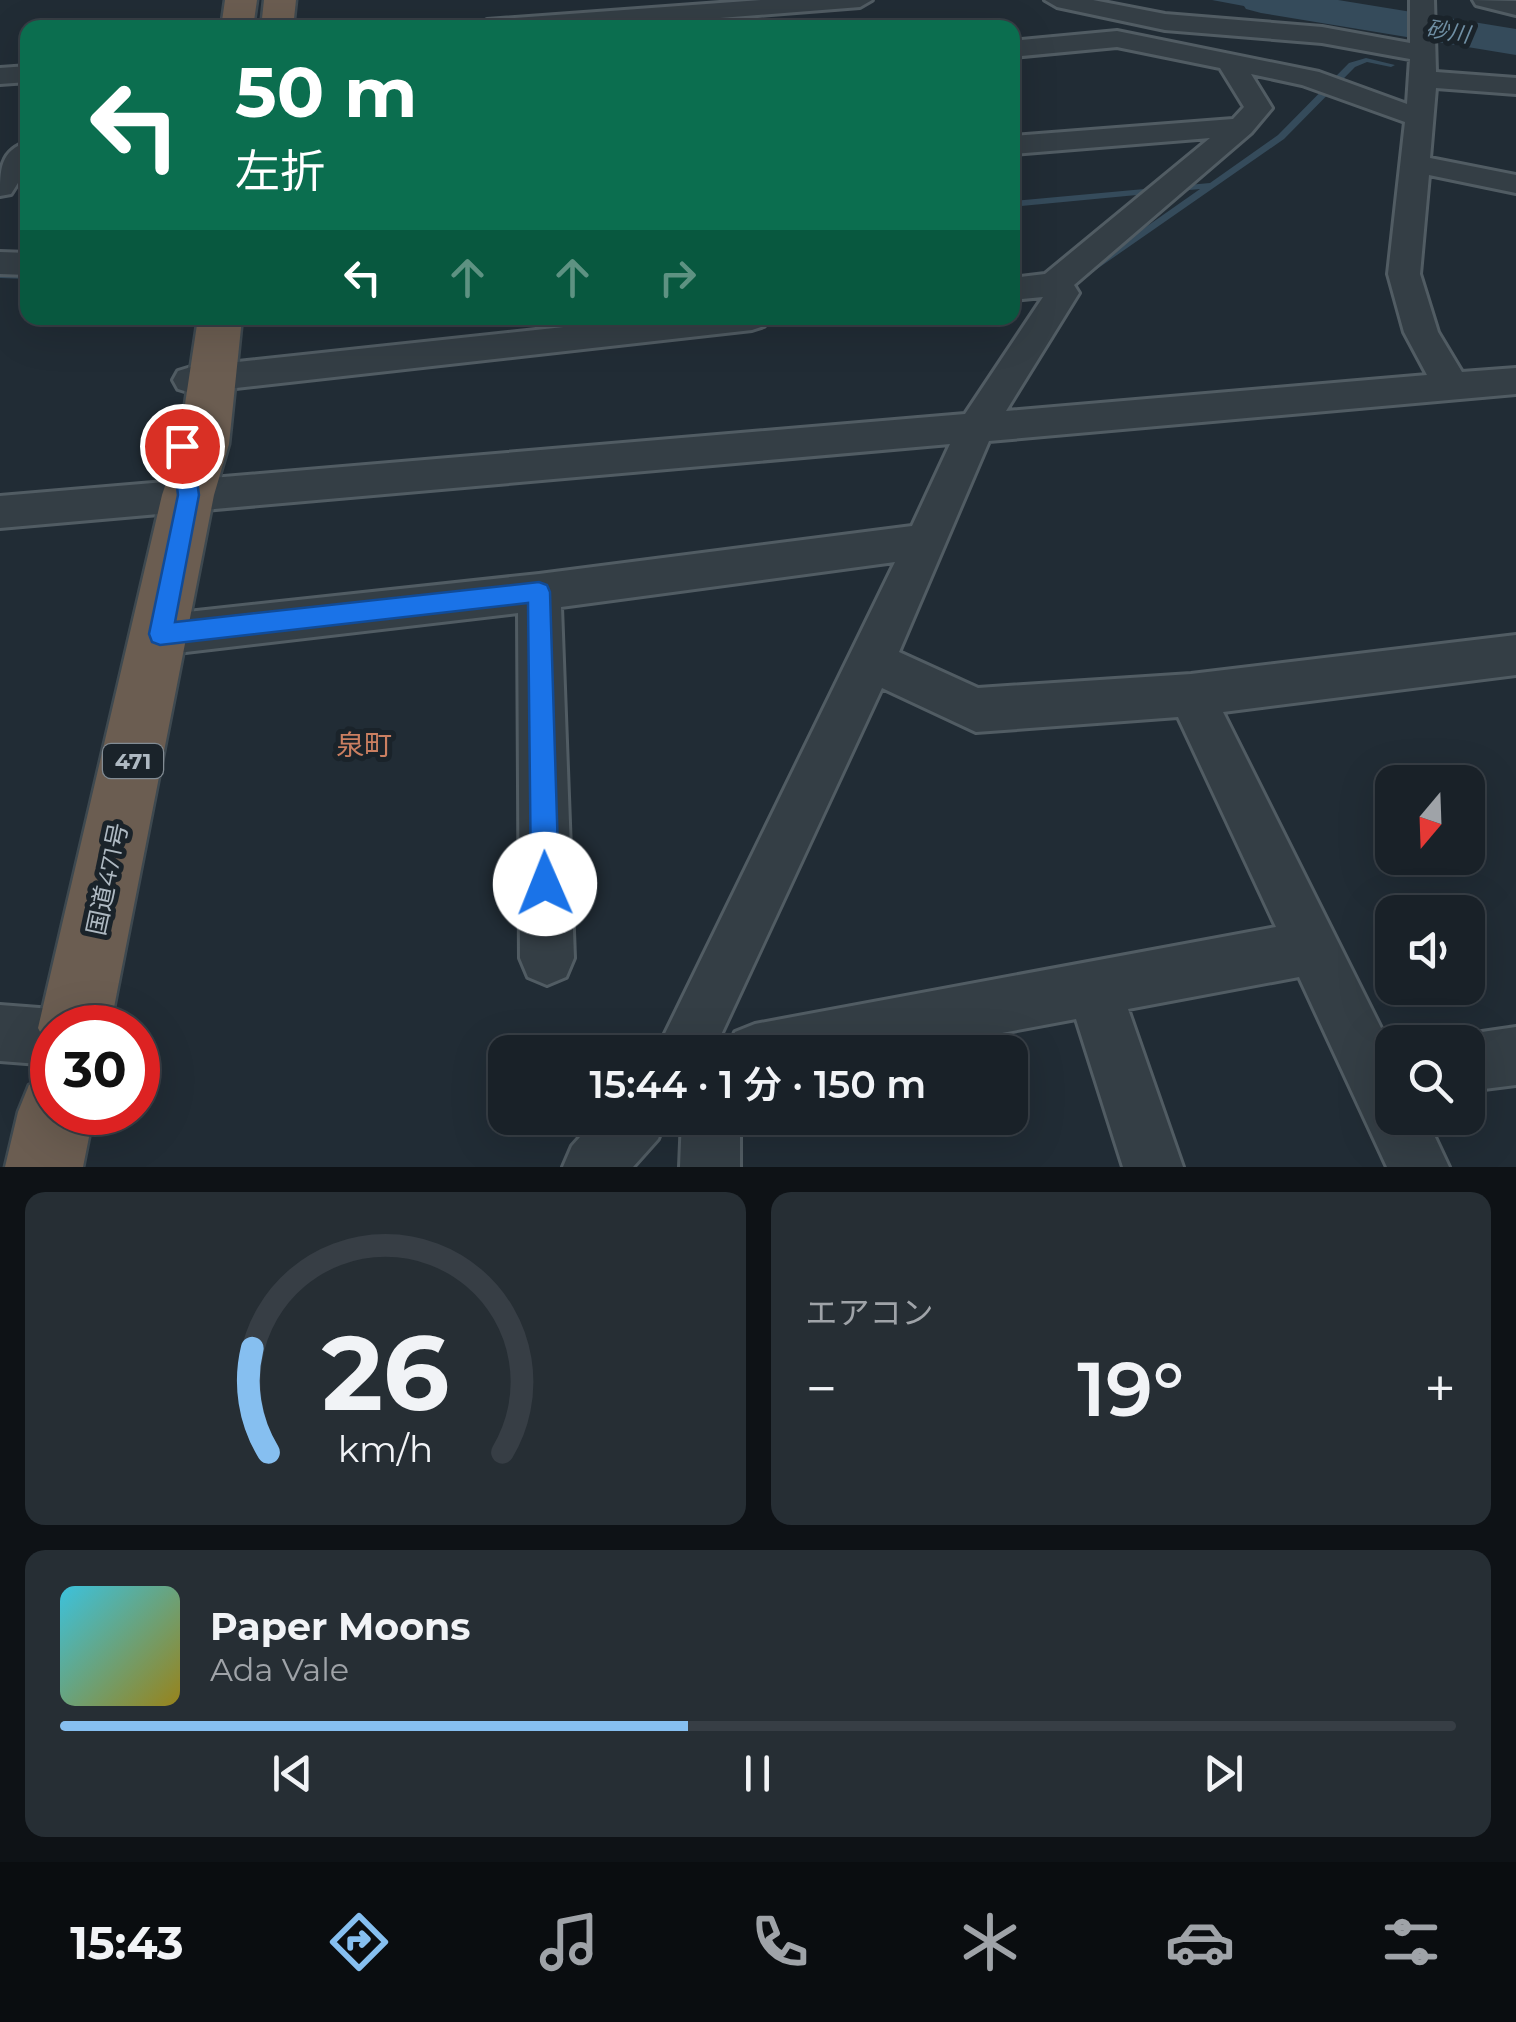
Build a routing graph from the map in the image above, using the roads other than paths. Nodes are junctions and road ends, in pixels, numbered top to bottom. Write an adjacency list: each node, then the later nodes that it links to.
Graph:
1 (860, 0): 6 (street)
2 (1056, 0): 9 (street)
3 (1485, 0): 5 (street)
4 (1422, 5): 9 (street)
5 (1516, 8)
6 (594, 20)
7 (1020, 48): 8 (street)
8 (1230, 62): 11 (street); 12 (street)
9 (1424, 66): 10 (street); 11 (street)
10 (1516, 86)
11 (1420, 118): 15 (street)
12 (1241, 127): 13 (street); 18 (street)
13 (1020, 143)
14 (20, 155): 17 (street)
15 (1418, 164): 16 (street); 25 (street)
16 (1516, 184)
17 (0, 187)
18 (1054, 284): 19 (street); 26 (street)
19 (1020, 288)
20 (199, 325): 23 (highway, 国道471号 / 471)
21 (218, 325): 23 (highway, 国道471号 / 471)
22 (688, 325): 23 (street)
23 (202, 378): 27 (highway, 国道471号 / 471)
24 (1514, 384): 25 (street)
25 (1452, 387): 26 (street)
26 (976, 428): 27 (street); 29 (street)
27 (188, 495): 28 (street); 31 (highway, 国道471号 / 471)
28 (0, 512)
29 (925, 541): 30 (street); 33 (street)
30 (539, 592): 31 (street); 36 (street)
31 (160, 634): 38 (highway, 国道471号 / 471)
32 (1516, 656): 34 (street)
33 (872, 661): 34 (street); 41 (street)
34 (1190, 694): 35 (street)
35 (1313, 947): 37 (street); 45 (street)
36 (547, 958)
37 (1094, 988): 42 (street); 53 (street)
38 (79, 1005)
39 (0, 1033): 40 (street)
40 (30, 1035)
41 (692, 1035)
42 (844, 1035)
43 (1516, 1056): 44 (street)
44 (1485, 1060)
45 (1375, 1067)
46 (51, 1135): 50 (highway)
47 (622, 1135): 51 (street)
48 (711, 1135): 52 (street)
49 (1406, 1135): 54 (street)
50 (44, 1167)
51 (593, 1167)
52 (710, 1167)
53 (1153, 1167)
54 (1419, 1167)

